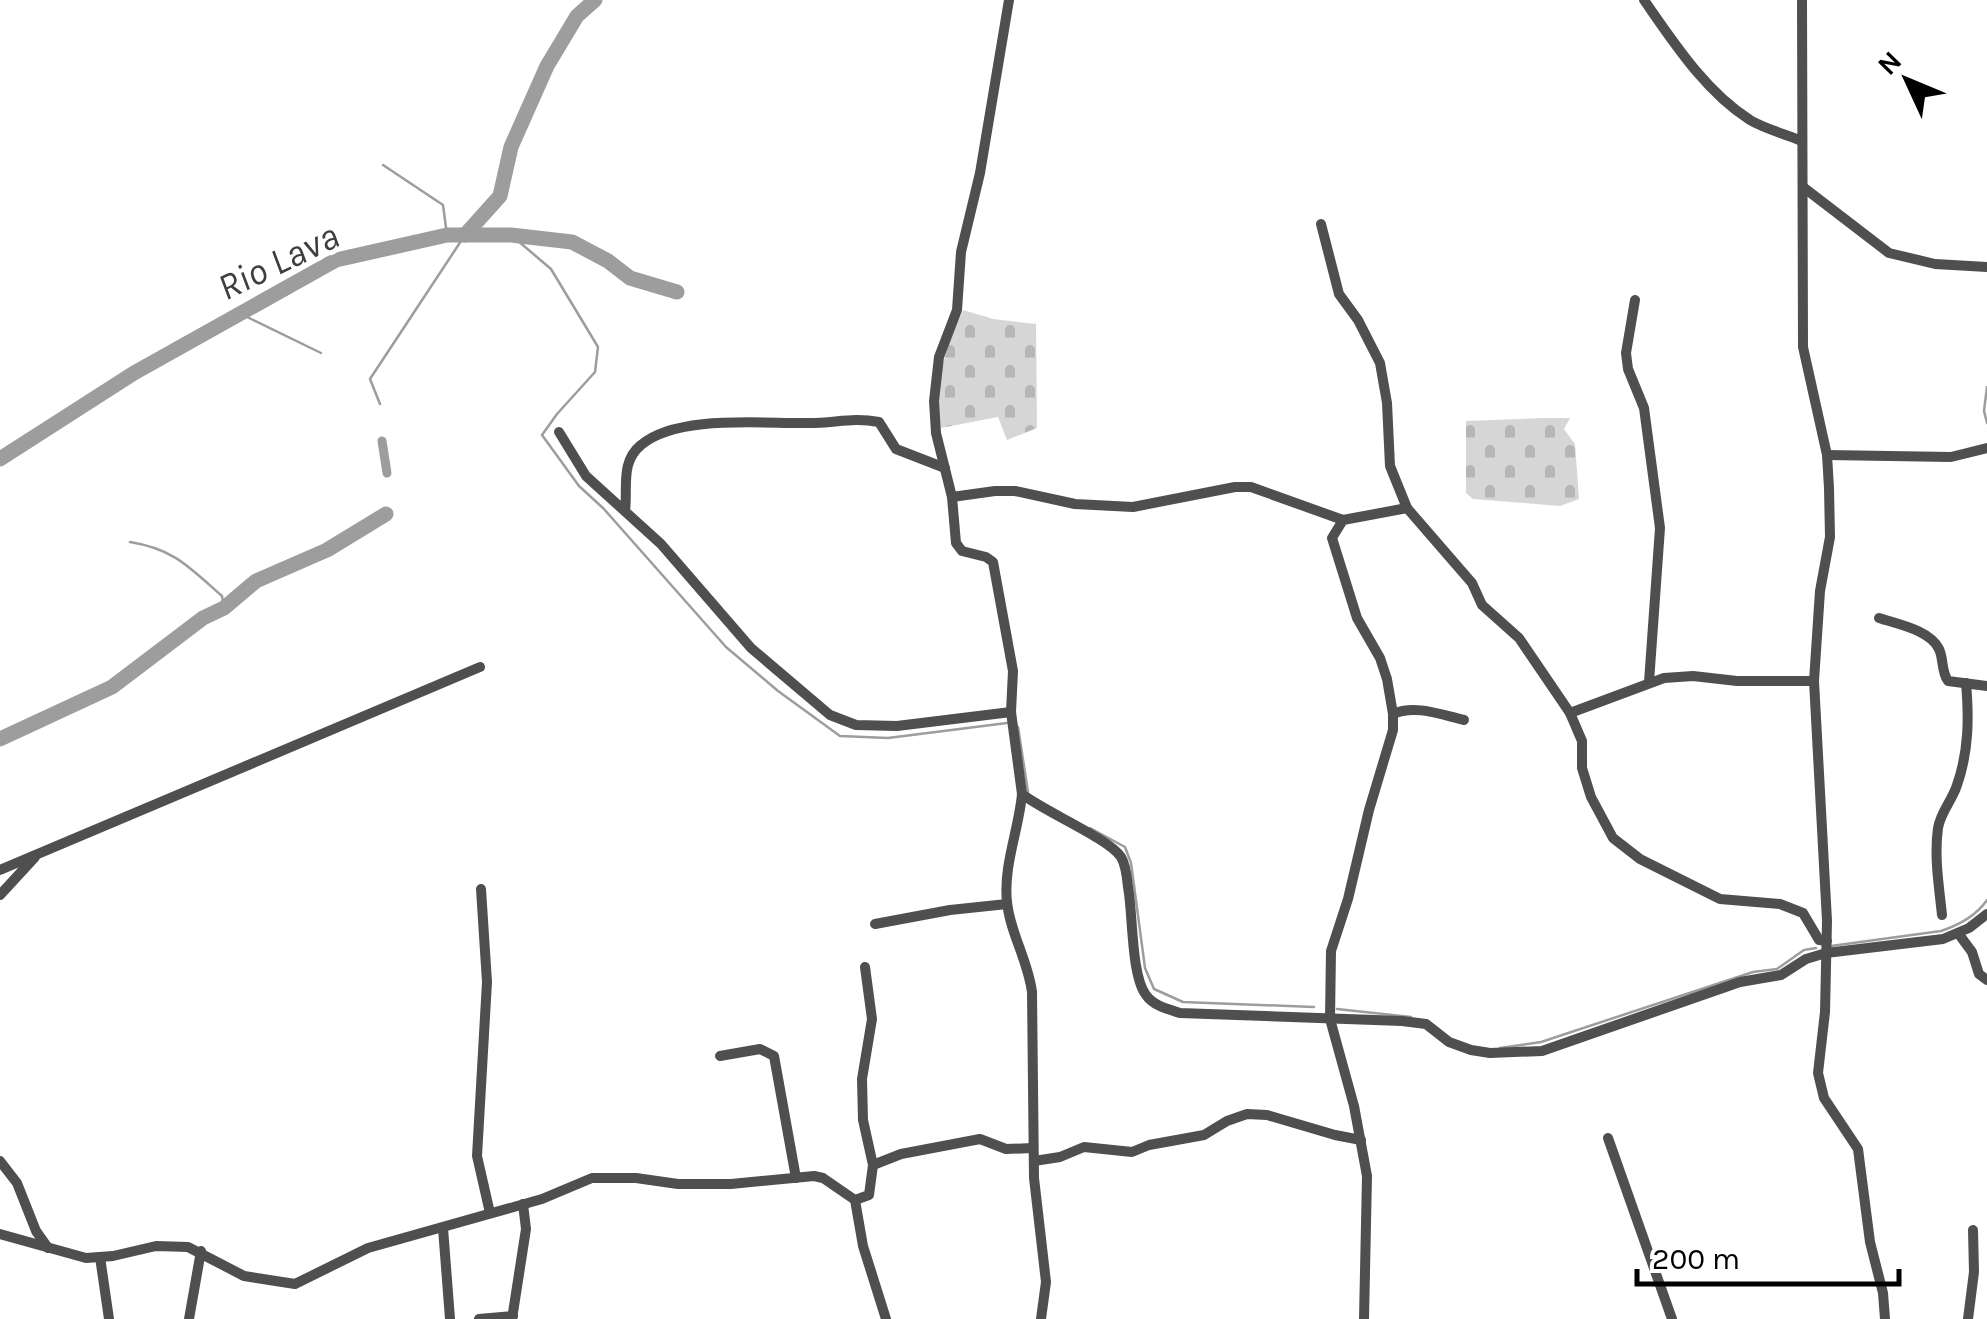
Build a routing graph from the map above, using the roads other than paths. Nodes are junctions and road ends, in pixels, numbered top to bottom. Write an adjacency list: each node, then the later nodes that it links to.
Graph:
1 (1008, 0): 12 (street)
2 (1644, 0): 4 (street)
3 (1802, 0): 4 (street)
4 (1802, 142): 5 (street)
5 (1802, 186): 7 (street); 11 (street)
6 (1321, 224): 14 (street)
7 (1987, 266)
8 (1635, 300): 20 (street)
9 (559, 432): 15 (street)
10 (1987, 448): 11 (street)
11 (1826, 455): 19 (street)
12 (946, 468): 13 (street); 15 (street)
13 (952, 497): 16 (street); 23 (street)
14 (1407, 508): 16 (street); 24 (street)
15 (625, 511): 23 (street)
16 (1343, 520): 25 (street)
17 (1879, 618): 21 (street)
18 (480, 667): 28 (street)
19 (1814, 681): 20 (street); 37 (street)
20 (1649, 682): 24 (street)
21 (1966, 683): 22 (street); 34 (street)
22 (1987, 686)
23 (1011, 712): 27 (street)
24 (1570, 713): 37 (street)
25 (1394, 714): 26 (street); 40 (street)
26 (1464, 720)
27 (1022, 794): 32 (street); 40 (street)
28 (39, 853): 29 (street); 31 (street)
29 (0, 870)
30 (481, 889): 51 (street)
31 (0, 895)
32 (1007, 904): 35 (street); 44 (street)
33 (1987, 914): 36 (street)
34 (1942, 915)
35 (875, 924)
36 (1958, 933): 37 (street); 39 (street)
37 (1827, 947): 40 (street); 67 (street)
38 (865, 967): 47 (street)
39 (1987, 980)
40 (1330, 1019): 43 (street)
41 (720, 1056): 48 (street)
42 (1608, 1138): 66 (street)
43 (1361, 1140): 46 (street); 65 (street)
44 (1032, 1148): 46 (street); 47 (street)
45 (0, 1160): 55 (street)
46 (1034, 1161): 64 (street)
47 (873, 1165): 49 (street)
48 (796, 1178): 49 (street); 50 (street)
49 (855, 1200): 63 (street)
50 (523, 1204): 51 (street); 58 (street)
51 (490, 1213): 52 (street)
52 (443, 1228): 56 (street); 61 (street)
53 (1972, 1230): 68 (street)
54 (0, 1234): 55 (street)
55 (49, 1249): 57 (street)
56 (201, 1251): 57 (street); 60 (street)
57 (100, 1258): 59 (street)
58 (512, 1317): 62 (street)
59 (109, 1319)
60 (189, 1319)
61 (450, 1319)
62 (478, 1319)
63 (886, 1319)
64 (1041, 1319)
65 (1364, 1319)
66 (1672, 1319)
67 (1885, 1319)
68 (1968, 1319)

